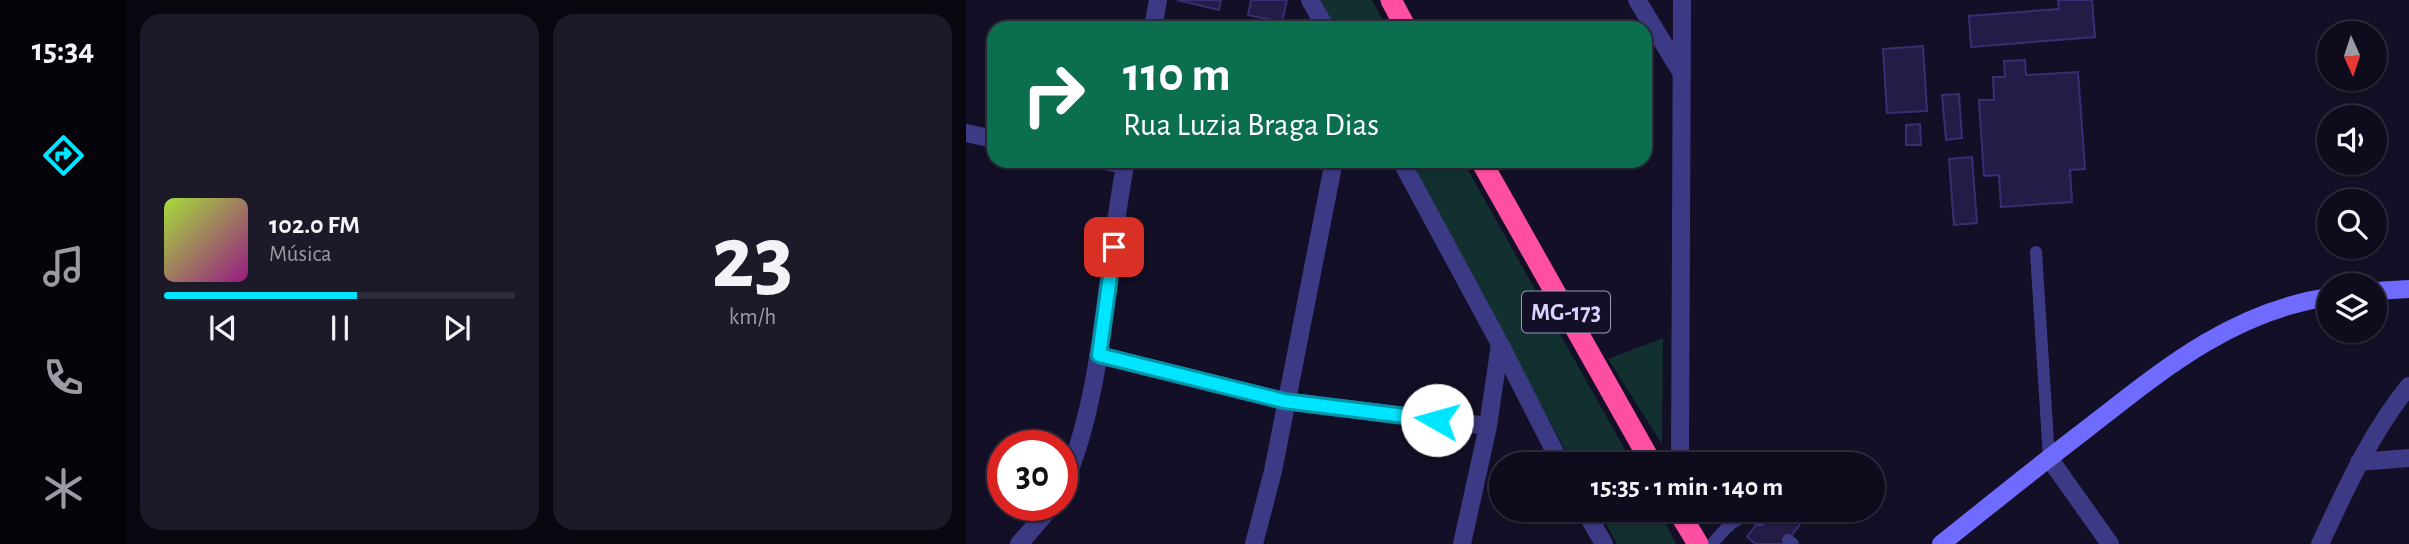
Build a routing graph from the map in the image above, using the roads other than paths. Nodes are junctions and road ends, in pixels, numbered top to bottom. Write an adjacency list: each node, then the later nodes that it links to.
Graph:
1 (1158, 0): 6 (street)
2 (1310, 0): 7 (street)
3 (1391, 0): 8 (highway)
4 (1637, 0): 9 (street)
5 (1682, 0): 11 (street)
6 (1154, 21)
7 (1322, 21)
8 (1402, 21)
9 (1650, 21)
10 (1652, 25): 11 (street)
11 (1681, 72): 30 (street)
12 (966, 133): 13 (street)
13 (987, 138)
14 (1125, 168): 23 (street)
15 (1333, 168): 25 (street)
16 (1405, 168): 22 (street, MG-173)
17 (1485, 168): 29 (highway, MG-173)
18 (2036, 252): 31 (lane)
19 (2409, 289): 20 (street)
20 (2387, 290)
21 (2317, 299): 31 (street)
22 (1500, 344): 26 (street); 28 (street, MG-173)
23 (1099, 355): 25 (street); 27 (street)
24 (2409, 386): 33 (street)
25 (1284, 401): 26 (street); 39 (street)
26 (1488, 426): 40 (street)
27 (1078, 450)
28 (1555, 452)
29 (1644, 452)
30 (1680, 452)
31 (2049, 458): 44 (street); 45 (street)
32 (2409, 458): 33 (street)
33 (2359, 462): 46 (street)
34 (1039, 521): 38 (street)
35 (1591, 522): 41 (street)
36 (1685, 522): 42 (highway)
37 (1732, 522): 43 (lane)
38 (1019, 544)
39 (1254, 544)
40 (1462, 544)
41 (1604, 544)
42 (1698, 544)
43 (1712, 544)
44 (1941, 544)
45 (2110, 544)
46 (2320, 544)

